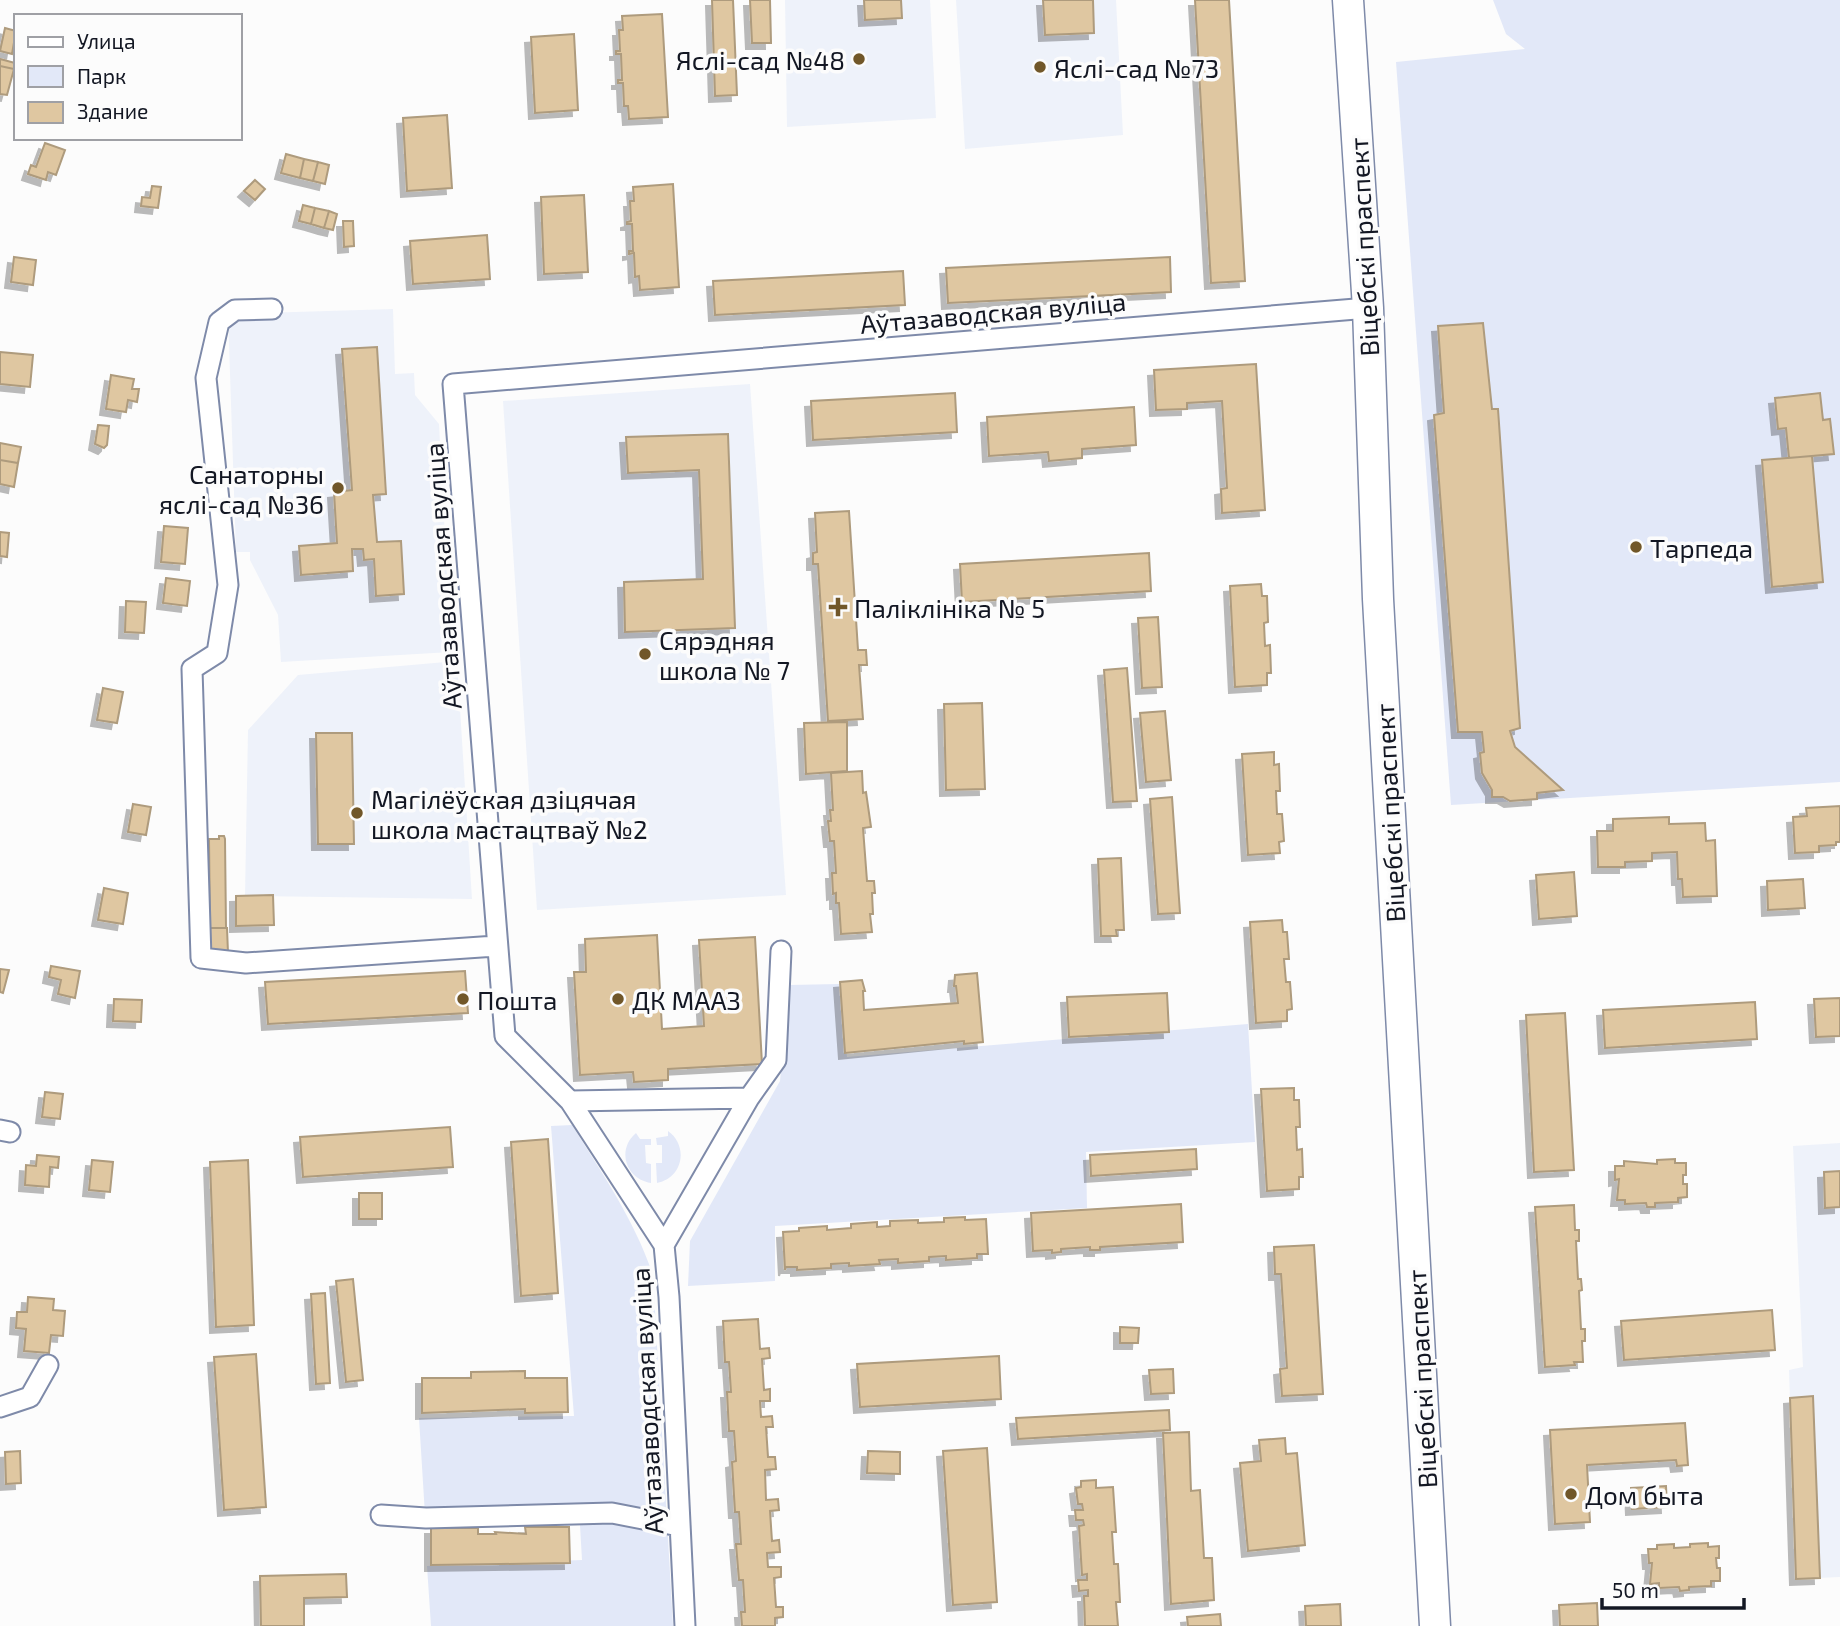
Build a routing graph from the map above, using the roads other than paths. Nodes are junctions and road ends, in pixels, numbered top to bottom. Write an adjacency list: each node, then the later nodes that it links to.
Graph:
1 (1348, 0): 2 (main road, Віцебскі праспект)
2 (1368, 308): 4 (street, Аўтазаводская вуліца); 14 (main road, Віцебскі праспект)
3 (272, 309): 4 (street)
4 (496, 946): 7 (street, Аўтазаводская вуліца)
5 (781, 951): 6 (street)
6 (749, 1098): 7 (street); 8 (street)
7 (570, 1101): 8 (street, Аўтазаводская вуліца)
8 (664, 1245): 12 (street, Аўтазаводская вуліца)
9 (48, 1365): 10 (street)
10 (0, 1407)
11 (381, 1515): 12 (street)
12 (679, 1526): 13 (street, Аўтазаводская вуліца)
13 (685, 1626)
14 (1435, 1626)

